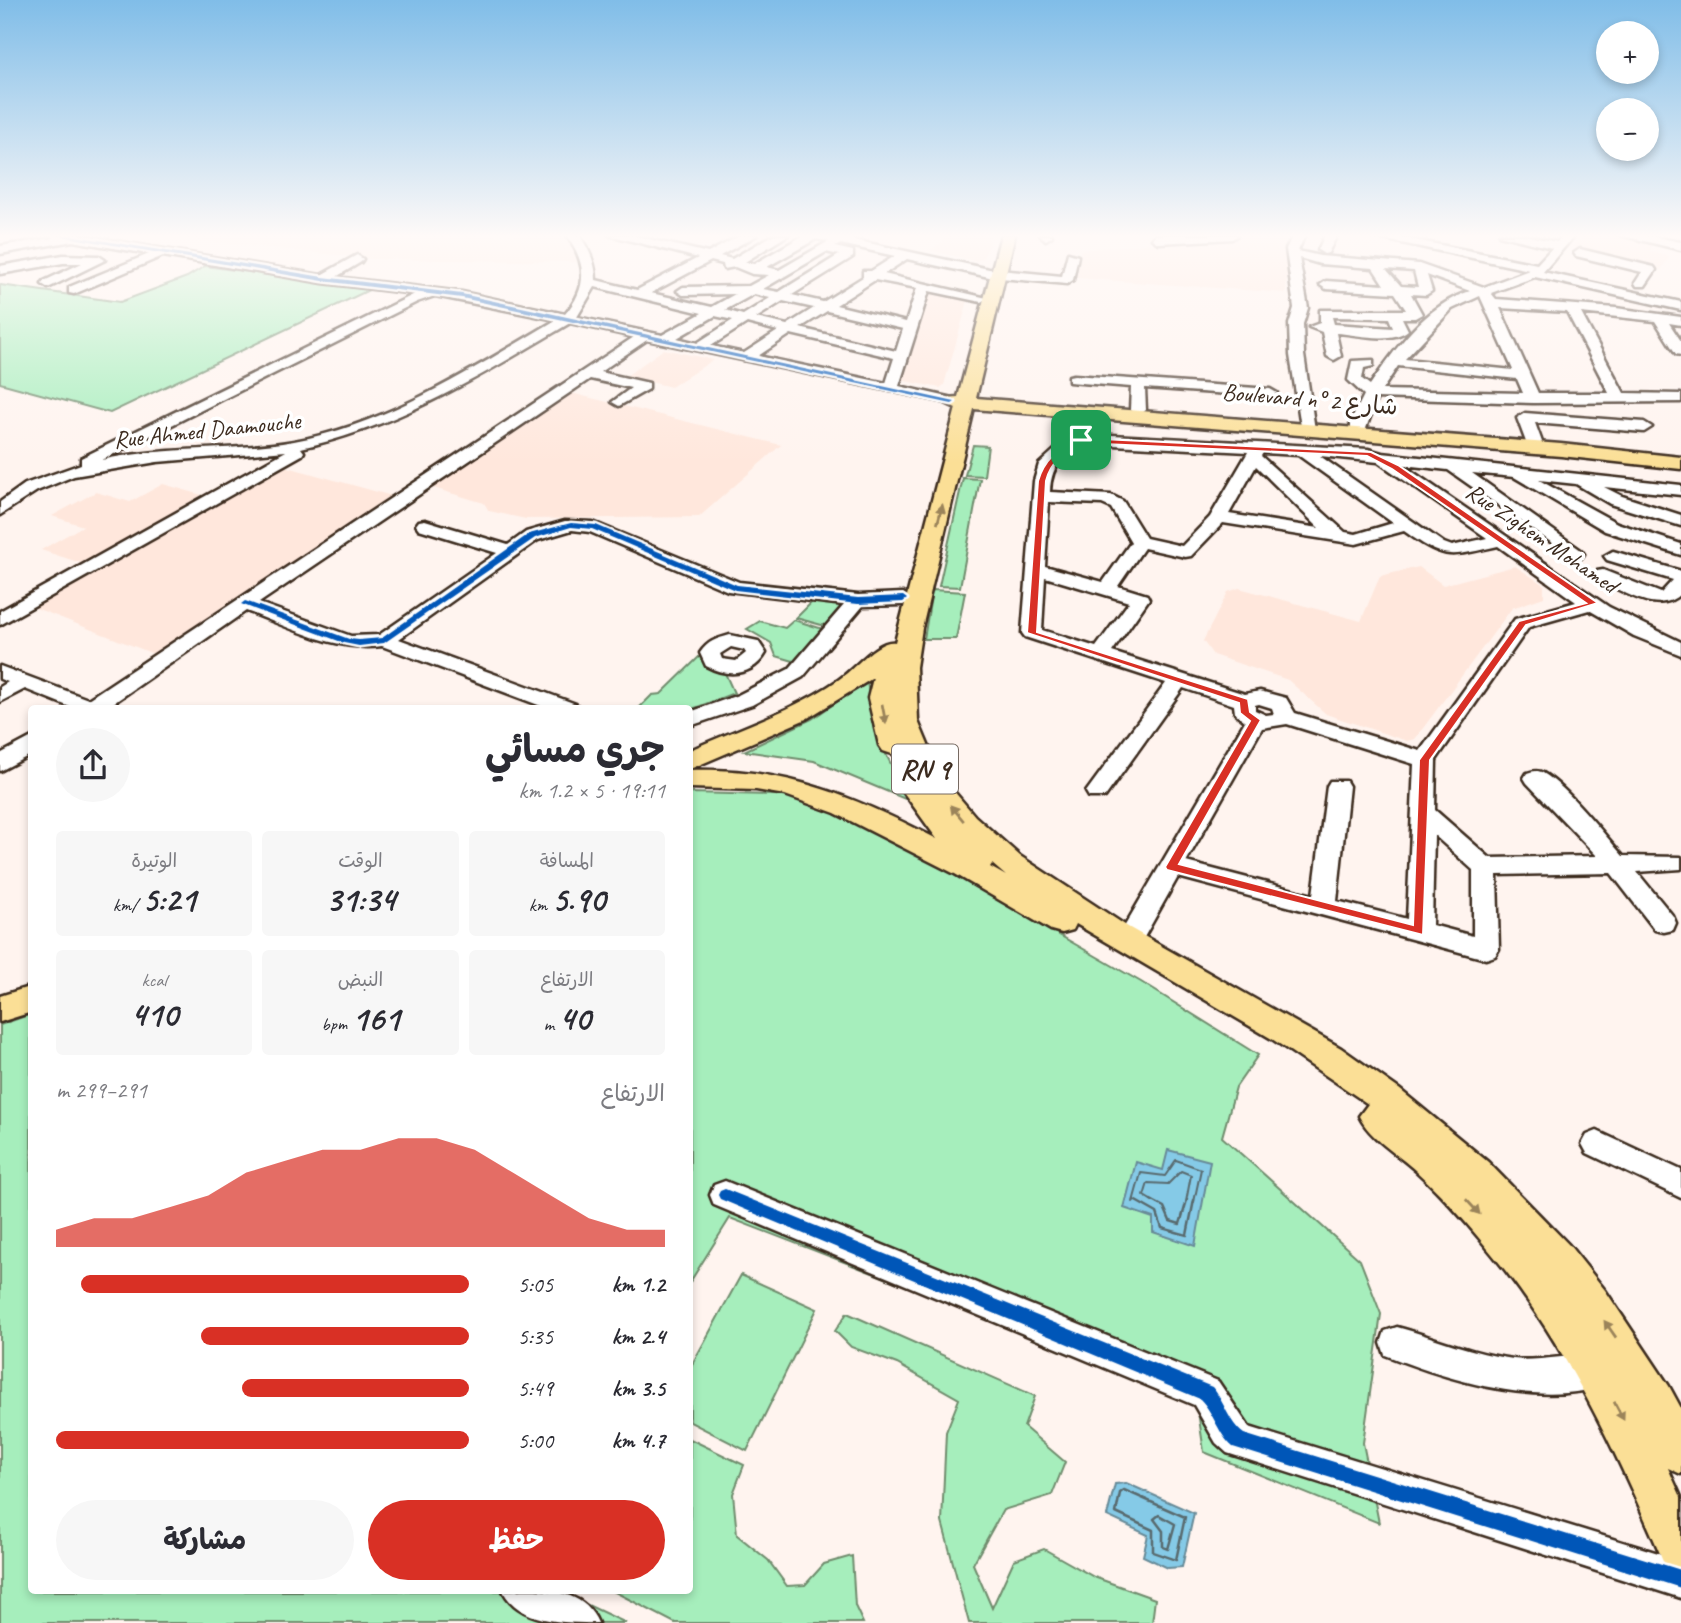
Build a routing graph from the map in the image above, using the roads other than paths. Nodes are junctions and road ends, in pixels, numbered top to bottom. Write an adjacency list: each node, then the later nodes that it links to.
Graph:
1 (388, 311): 71 (street)
2 (532, 311): 21 (street)
3 (576, 311): 21 (street)
4 (717, 311): 22 (street); 30 (street)
5 (757, 311): 22 (street)
6 (780, 311): 20 (street)
7 (819, 311): 20 (street)
8 (840, 311): 28 (street)
9 (913, 311): 28 (street)
10 (978, 311): 52 (main road, RN 9)
11 (984, 311): 52 (main road)
12 (1300, 311): 24 (street)
13 (1304, 311): 25 (street)
14 (1413, 311): 25 (street)
15 (1441, 311): 38 (street)
16 (1495, 311): 42 (street)
17 (1573, 311): 50 (street)
18 (1589, 311): 23 (street)
19 (1680, 315): 23 (street)
20 (809, 317): 26 (street); 27 (street)
21 (569, 318): 29 (street); 61 (street, Rue Ahmed Daamouche)
22 (744, 318): 27 (street); 32 (street)
23 (1659, 318): 34 (street)
24 (1296, 324): 25 (street); 59 (street)
25 (1320, 326): 36 (street)
26 (857, 328): 28 (street); 31 (street)
27 (790, 330): 31 (street); 37 (street)
28 (908, 333): 35 (street)
29 (643, 337): 30 (street); 41 (street)
30 (662, 341): 32 (street)
31 (840, 341): 33 (street); 40 (street)
32 (698, 348): 37 (street)
33 (869, 348): 35 (street); 43 (street)
34 (1681, 351)
35 (901, 356): 46 (street)
36 (1334, 356)
37 (745, 358): 40 (street)
38 (1396, 362): 42 (street); 48 (street)
39 (1368, 363): 48 (street)
40 (801, 370): 43 (street)
41 (588, 374): 54 (street); 95 (street)
42 (1522, 375): 53 (street)
43 (832, 376): 46 (street)
44 (1074, 379): 45 (street)
45 (1138, 383): 47 (street); 55 (street)
46 (891, 389): 52 (street)
47 (1270, 393)
48 (1371, 393): 49 (street); 60 (street)
49 (1416, 398): 53 (street); 57 (street)
50 (1619, 398): 51 (street); 53 (street)
51 (1681, 398)
52 (956, 399): 55 (main road, Boulevard n° شارع 2); 56 (main road, Boulevard n° شارع 2); 97 (main road, RN 9, one-way to 52); 97 (main road, RN 9)
53 (1533, 399)
54 (619, 402)
55 (1138, 410): 59 (main road, Boulevard n° شارع 2)
56 (1073, 411): 59 (main road, Boulevard n° شارع 2); 63 (street)
57 (1497, 414)
58 (1644, 426): 62 (street)
59 (1307, 427): 60 (main road, Boulevard n° شارع 2)
60 (1355, 431): 62 (main road, Boulevard n° شارع 2); 68 (main road, Boulevard n° شارع 2)
61 (331, 437): 71 (street, Rue Ahmed Daamouche); 96 (street)
62 (1534, 442): 66 (main road, Boulevard n° شارع 2)
63 (1069, 445): 65 (street); 75 (street)
64 (1301, 450): 65 (street); 67 (street); 81 (street)
65 (1255, 453): 78 (street); 82 (street)
66 (1681, 457)
67 (1380, 458): 69 (street); 83 (street, Rue Zighem Mohamed)
68 (1681, 463)
69 (1453, 467): 70 (street); 87 (street)
70 (1513, 472): 72 (street); 85 (street)
71 (62, 473): 77 (street, Rue Ahmed Daamouche)
72 (1576, 478): 73 (street); 79 (street)
73 (1635, 484): 74 (street); 76 (street)
74 (1681, 490)
75 (1040, 497): 84 (street); 89 (street)
76 (1681, 499)
77 (0, 510)
78 (1218, 517): 82 (street); 84 (street)
79 (1681, 521)
80 (425, 525): 86 (street)
81 (1407, 525): 82 (street); 83 (street)
82 (1339, 536)
83 (1501, 540): 94 (street, Rue Zighem Mohamed)
84 (1140, 542): 92 (street)
85 (1681, 550)
86 (510, 551): 93 (street); 98 (street)
87 (1575, 554)
88 (1613, 556): 91 (street)
89 (1037, 569): 92 (street); 100 (street)
90 (1603, 575): 91 (street)
91 (1681, 579)
92 (1107, 589): 100 (street)
93 (858, 601): 97 (street); 102 (street)
94 (1593, 603): 99 (street, Rue Zighem Mohamed); 115 (street)
95 (244, 604): 98 (street); 108 (street)
96 (0, 619)
97 (901, 624): 113 (main road); 114 (main road); 123 (main road, RN 9, one-way to 123); 128 (main road, RN 9, one-way to 97)
98 (384, 640): 109 (street)
99 (1681, 649)
100 (1100, 655): 103 (street)
101 (0, 672): 104 (street)
102 (796, 673): 106 (street); 106 (street)
103 (1178, 680): 110 (street); 121 (street)
104 (24, 681): 105 (street); 107 (street)
105 (0, 696)
106 (745, 700): 111 (street)
107 (84, 705)
108 (95, 705)
109 (558, 705)
110 (1250, 710): 115 (street); 126 (street)
111 (693, 718)
112 (28, 746): 117 (street)
113 (693, 747)
114 (693, 760)
115 (1425, 760): 122 (street)
116 (693, 761): 123 (main road)
117 (0, 764)
118 (1535, 778): 125 (street)
119 (693, 779): 128 (main road)
120 (1338, 786): 129 (street)
121 (1097, 792)
122 (1423, 812): 127 (street); 131 (street)
123 (956, 845): 128 (main road)
124 (1674, 863): 125 (street)
125 (1620, 866): 127 (street); 130 (street)
126 (1171, 867): 129 (street); 132 (street)
127 (1485, 867): 131 (street)
128 (1020, 884): 132 (main road); 141 (main road, one-way to 141)
129 (1324, 909): 131 (street)
130 (1664, 923)
131 (1419, 932)
132 (1129, 941): 142 (main road, one-way to 132)
133 (28, 982): 134 (main road)
134 (0, 992)
135 (28, 1000): 136 (main road)
136 (0, 1009)
137 (1597, 1144): 138 (street)
138 (1681, 1185)
139 (725, 1195): 146 (street)
140 (1396, 1343): 141 (street)
141 (1598, 1371): 145 (main road, one-way to 145)
142 (1645, 1384): 143 (main road); 144 (main road)
143 (1681, 1403)
144 (1681, 1452)
145 (1681, 1549)
146 (1681, 1579)
147 (527, 1594): 148 (street)
148 (579, 1623)

